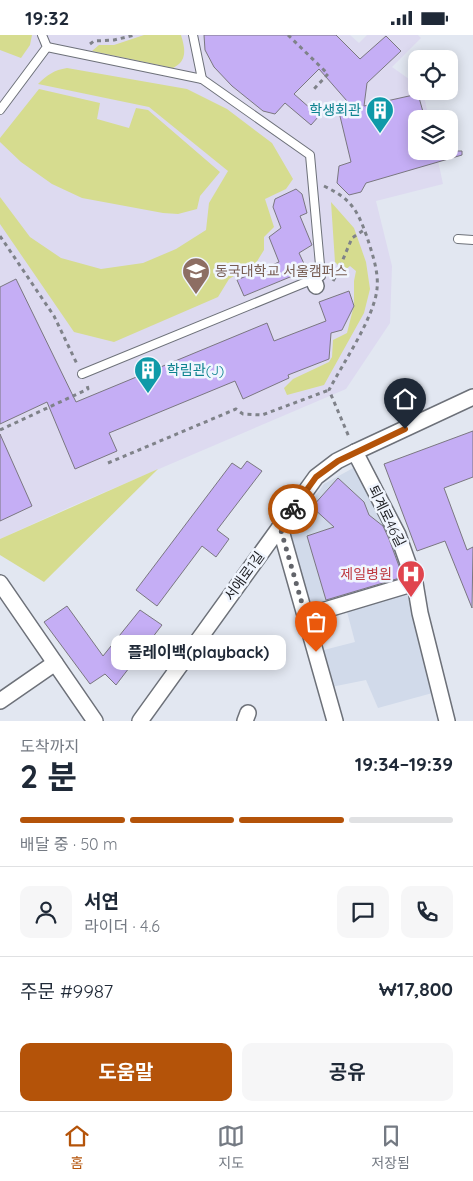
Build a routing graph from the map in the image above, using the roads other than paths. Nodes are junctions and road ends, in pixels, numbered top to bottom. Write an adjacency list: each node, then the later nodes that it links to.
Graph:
1 (42, 35): 3 (lane)
2 (193, 35): 4 (lane)
3 (47, 47): 4 (lane); 5 (lane)
4 (202, 79): 8 (lane)
5 (0, 110)
6 (458, 239): 7 (lane)
7 (473, 240)
8 (82, 374)
9 (473, 397): 10 (street, 서애로1길)
10 (355, 452): 11 (street, 서애로1길); 13 (street, 퇴계로46길)
11 (280, 527): 14 (street); 18 (street, 서애로1길)
12 (0, 583): 15 (street)
13 (415, 583): 14 (street); 20 (street, 퇴계로46길)
14 (305, 616): 19 (street)
15 (55, 663): 16 (street); 17 (street)
16 (0, 701)
17 (95, 721)
18 (140, 721)
19 (336, 721)
20 (447, 721)

